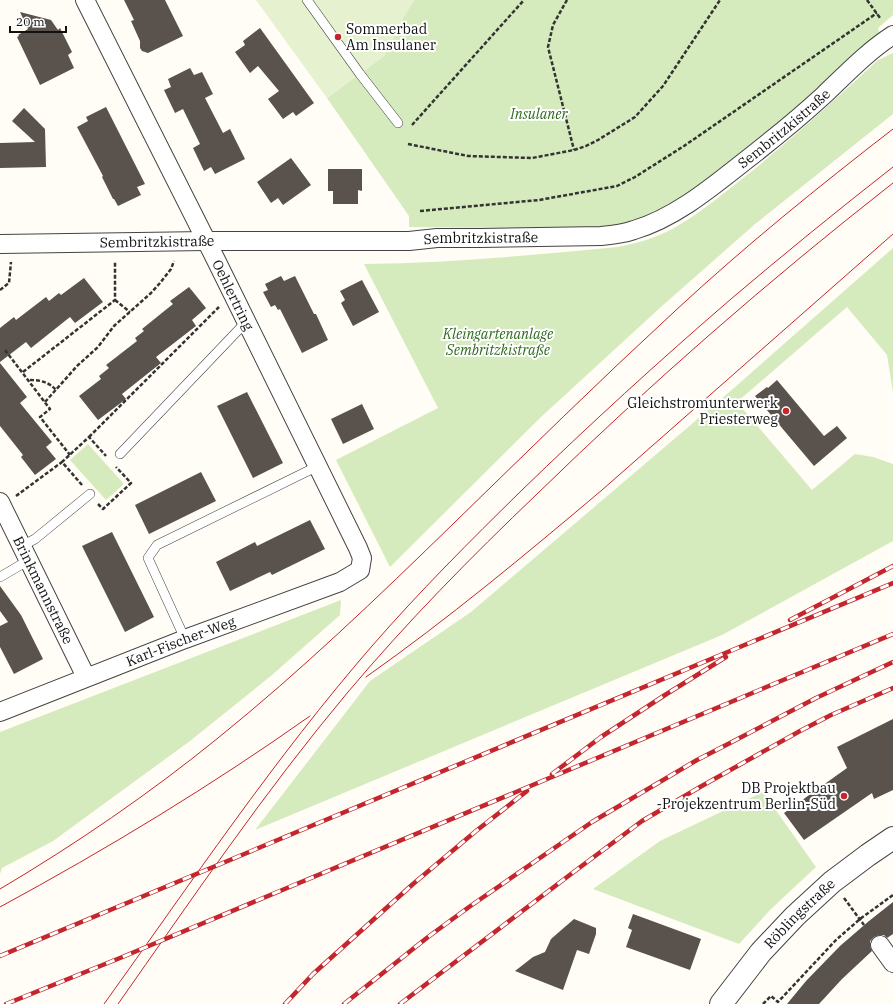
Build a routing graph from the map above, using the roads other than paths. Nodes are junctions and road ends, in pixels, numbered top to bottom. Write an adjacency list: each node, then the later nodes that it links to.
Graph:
1 (85, 0): 5 (street, Oehlertring)
2 (307, 0): 4 (lane)
3 (893, 34): 5 (street, Sembritzkistraße)
4 (398, 123)
5 (206, 241): 6 (street, Sembritzkistraße); 7 (street, Oehlertring)
6 (0, 244)
7 (246, 322): 8 (lane); 9 (street, Oehlertring)
8 (120, 454)
9 (318, 466): 13 (street, Oehlertring); 15 (lane)
10 (90, 494): 12 (lane)
11 (7, 500): 12 (street, Brinkmannstraße)
12 (25, 553): 14 (lane); 16 (street, Brinkmannstraße)
13 (360, 570): 15 (street, Karl-Fischer-Weg)
14 (0, 577)
15 (185, 638): 16 (street, Karl-Fischer-Weg)
16 (86, 677): 17 (street, Karl-Fischer-Weg)
17 (0, 712)
18 (893, 838): 21 (street, Röblingstraße)
19 (880, 946): 20 (street)
20 (893, 963)
21 (720, 1004)

